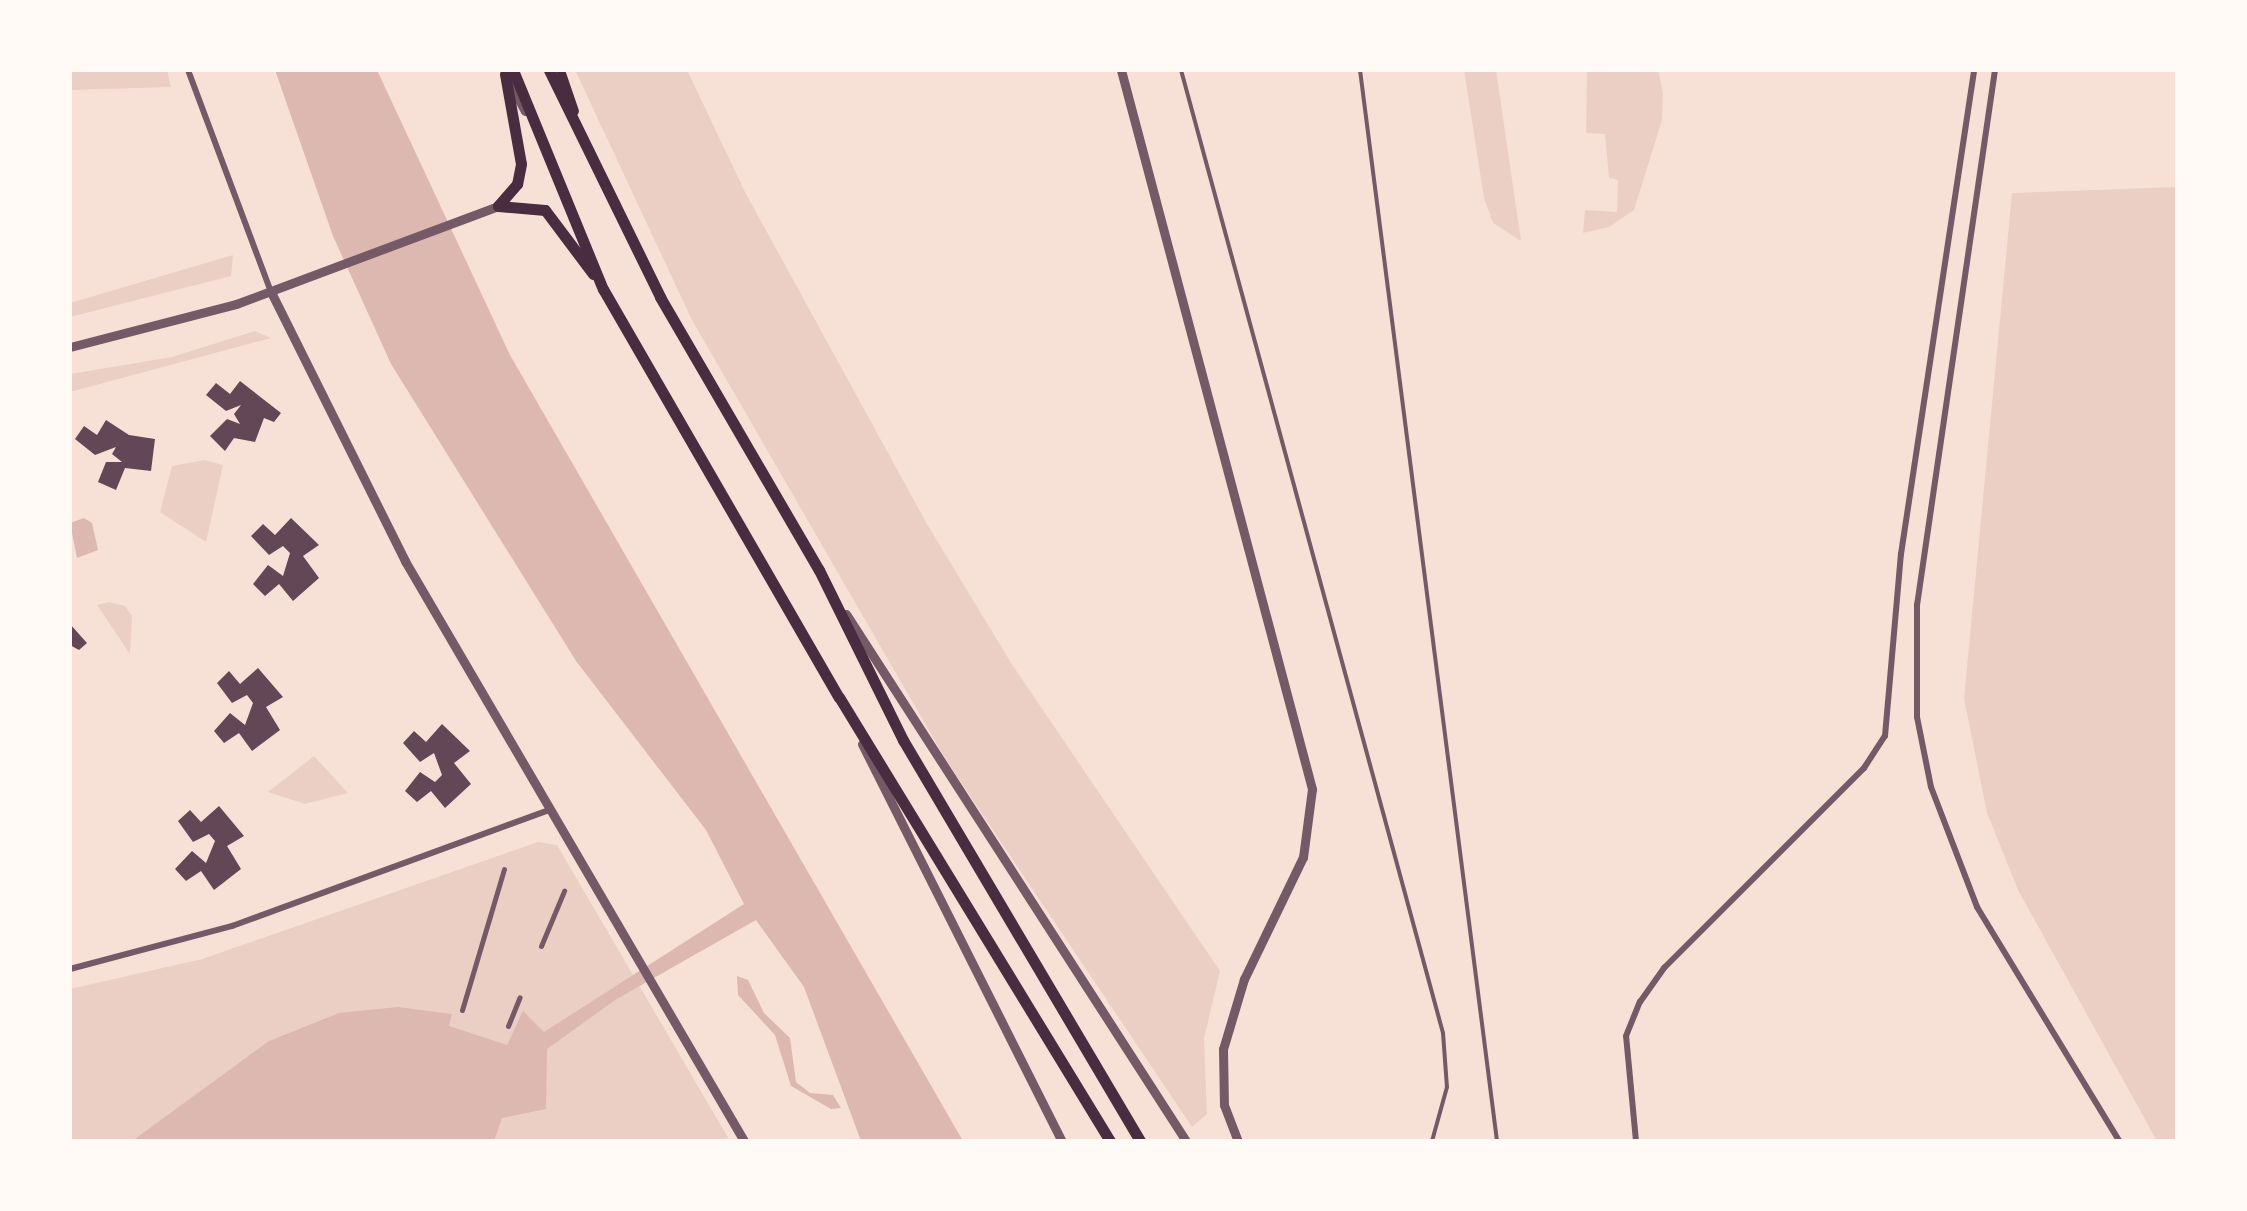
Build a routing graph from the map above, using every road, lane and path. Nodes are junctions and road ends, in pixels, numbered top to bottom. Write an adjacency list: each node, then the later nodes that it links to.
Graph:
1 (188, 70): 13 (street)
2 (549, 70): 10 (highway)
3 (560, 70): 10 (main road)
4 (1121, 70): 30 (street)
5 (1181, 70): 31 (lane)
6 (1360, 70): 32 (lane)
7 (1974, 70): 33 (street)
8 (1996, 70): 34 (street)
9 (507, 71): 11 (highway); 12 (highway)
10 (589, 156): 15 (highway)
11 (498, 206): 12 (highway); 13 (street)
12 (603, 289): 16 (highway)
13 (272, 292): 14 (street); 17 (street)
14 (70, 347)
15 (819, 570): 28 (highway); 29 (street)
16 (839, 697): 26 (street); 27 (highway)
17 (549, 810): 21 (street); 25 (street)
18 (504, 870): 23 (street)
19 (564, 891): 20 (street)
20 (541, 946)
21 (70, 969)
22 (520, 997): 24 (street)
23 (462, 1010)
24 (508, 1026)
25 (744, 1141)
26 (1062, 1141)
27 (1110, 1141)
28 (1140, 1141)
29 (1186, 1141)
30 (1238, 1141)
31 (1432, 1141)
32 (1497, 1141)
33 (1636, 1141)
34 (2120, 1141)

